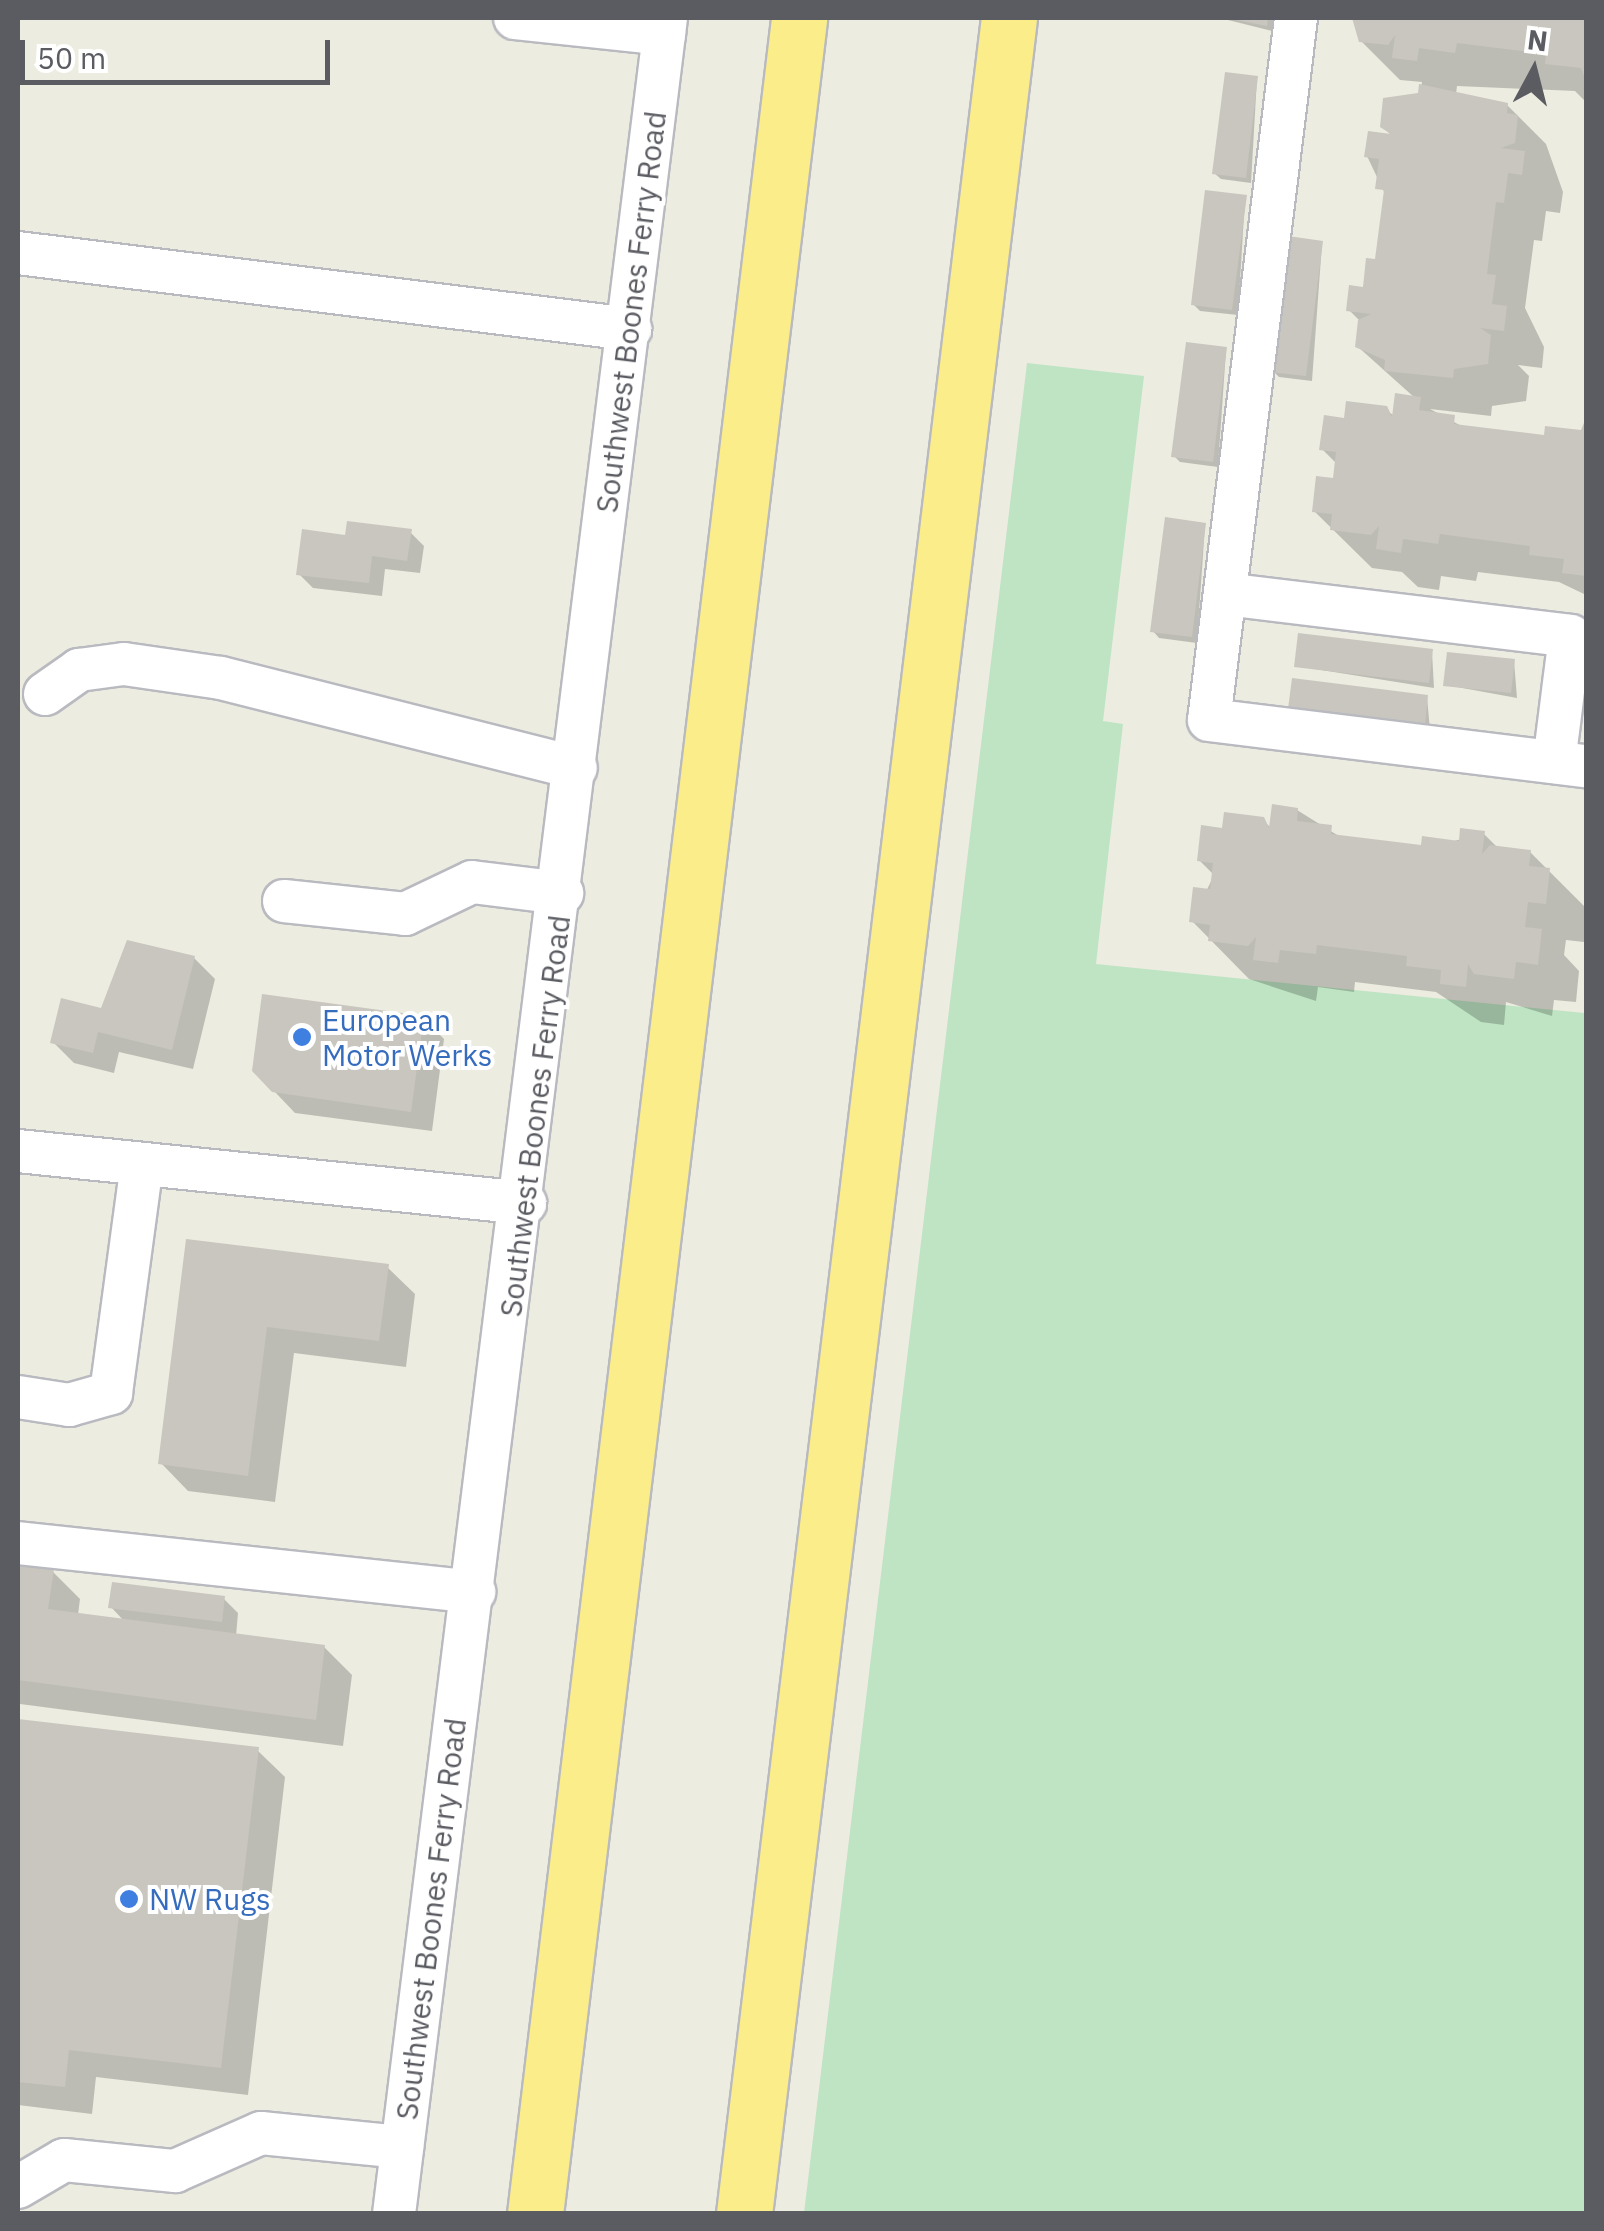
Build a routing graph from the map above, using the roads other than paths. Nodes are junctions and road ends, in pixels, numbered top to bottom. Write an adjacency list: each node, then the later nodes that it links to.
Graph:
1 (515, 18): 5 (street)
2 (799, 18): 23 (highway)
3 (1010, 18): 24 (highway)
4 (1296, 18): 8 (street)
5 (665, 26): 7 (street, Southwest Boones Ferry Road)
6 (18, 253): 7 (street)
7 (630, 329): 11 (street, Southwest Boones Ferry Road)
8 (1225, 594): 10 (street); 10 (street)
9 (45, 694): 11 (street)
10 (1570, 764)
11 (576, 768): 12 (street, Southwest Boones Ferry Road)
12 (562, 894): 13 (street); 16 (street, Southwest Boones Ferry Road)
13 (284, 901)
14 (18, 1152): 15 (street)
15 (142, 1164): 16 (street); 17 (street)
16 (524, 1203): 19 (street, Southwest Boones Ferry Road)
17 (18, 1396)
18 (18, 1543): 19 (street)
19 (474, 1592): 20 (street, Southwest Boones Ferry Road)
20 (402, 2146): 21 (street); 22 (street, Southwest Boones Ferry Road)
21 (18, 2187)
22 (394, 2214)
23 (535, 2214)
24 (744, 2214)

